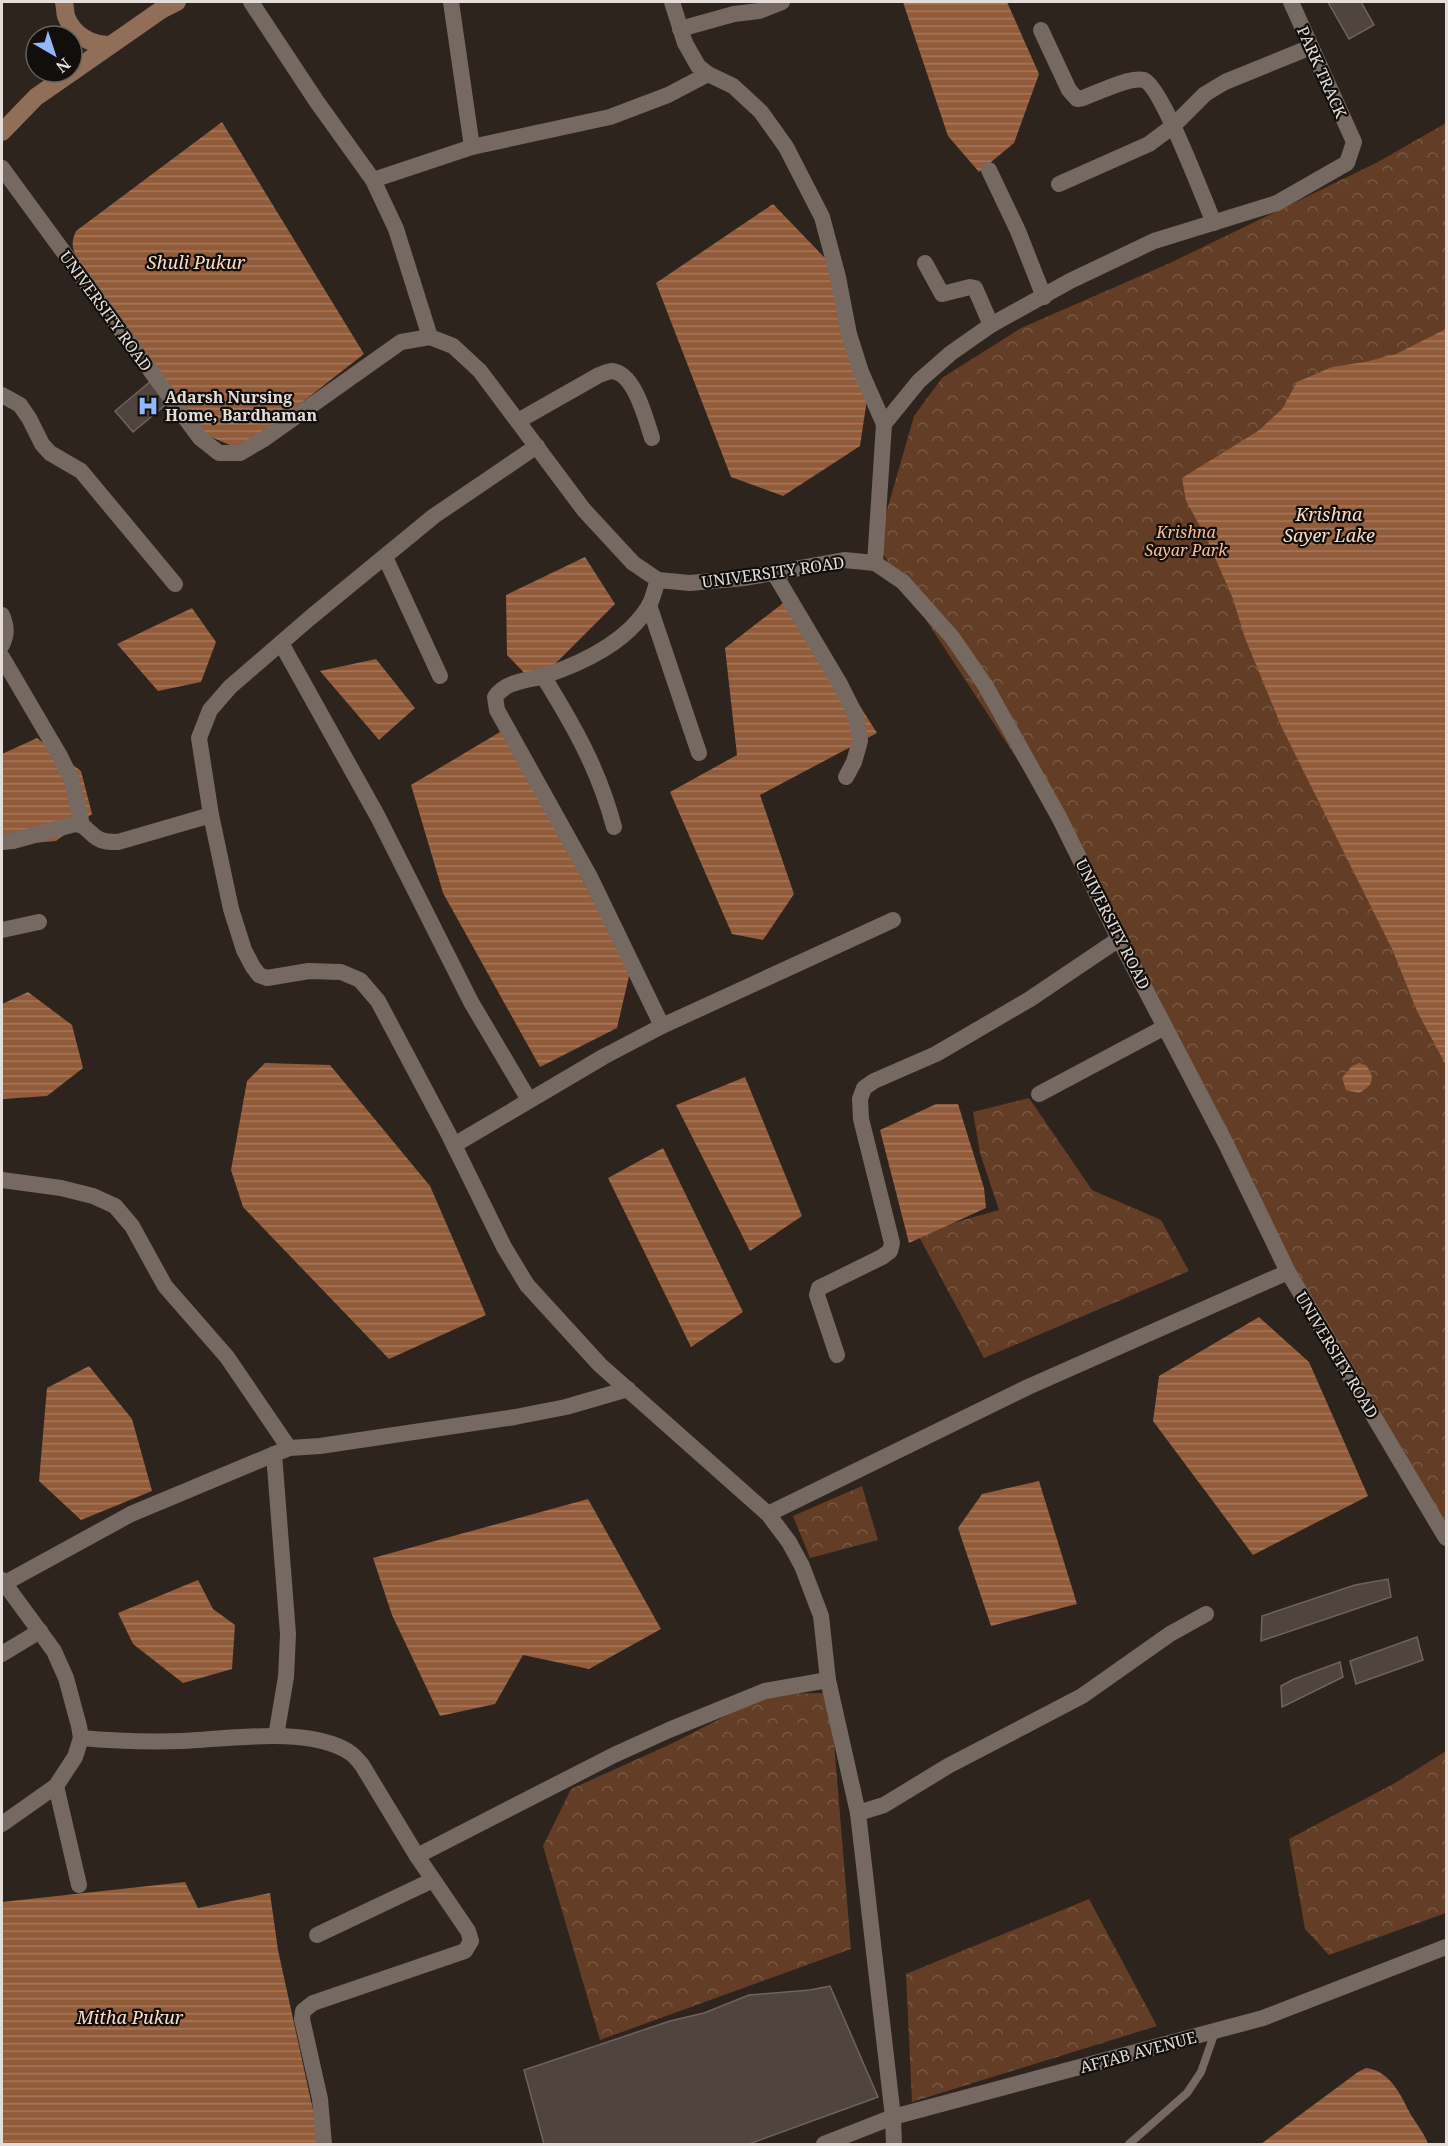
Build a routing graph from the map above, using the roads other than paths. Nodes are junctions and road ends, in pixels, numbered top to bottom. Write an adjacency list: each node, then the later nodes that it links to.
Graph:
1 (64, 2): 10 (main road)
2 (177, 2): 10 (main road)
3 (251, 2): 20 (street)
4 (451, 2): 17 (street)
5 (672, 2): 8 (street)
6 (782, 2): 8 (street)
7 (1291, 2): 11 (street, PARK TRACK)
8 (680, 28): 13 (street)
9 (1041, 30): 15 (street)
10 (109, 45): 12 (main road)
11 (1311, 47): 15 (street); 22 (street, PARK TRACK)
12 (84, 63)
13 (708, 74): 17 (street); 29 (street)
14 (55, 84): 16 (main road)
15 (1173, 126): 21 (street); 22 (street)
16 (2, 132)
17 (472, 147): 20 (street)
18 (2, 168): 26 (street, UNIVERSITY ROAD)
19 (989, 170): 24 (street)
20 (373, 180): 26 (street)
21 (1059, 184)
22 (1214, 223): 24 (street)
23 (925, 263): 25 (street)
24 (1044, 297): 25 (street)
25 (992, 325): 29 (street)
26 (430, 337): 28 (street, UNIVERSITY ROAD)
27 (2, 395): 36 (street)
28 (518, 421): 30 (street); 31 (street, UNIVERSITY ROAD)
29 (884, 424): 33 (street)
30 (652, 438)
31 (537, 446): 32 (street); 35 (street, UNIVERSITY ROAD)
32 (385, 556): 39 (street); 42 (street)
33 (875, 563): 34 (street, UNIVERSITY ROAD); 53 (street, UNIVERSITY ROAD)
34 (774, 573): 35 (street, UNIVERSITY ROAD); 45 (street)
35 (658, 580): 37 (street)
36 (176, 584)
37 (650, 604): 43 (street); 44 (street)
38 (2, 615): 40 (street)
39 (281, 643): 46 (street); 57 (street)
40 (2, 645)
41 (2, 657): 47 (street)
42 (440, 676)
43 (543, 676): 48 (street); 54 (street)
44 (699, 753)
45 (846, 777)
46 (211, 815): 47 (street); 58 (street)
47 (82, 825): 49 (street)
48 (614, 828)
49 (2, 842)
50 (892, 920): 54 (street)
51 (39, 922): 52 (street)
52 (2, 930)
53 (1119, 939): 55 (street, UNIVERSITY ROAD); 61 (street)
54 (662, 1026): 57 (street)
55 (1165, 1027): 56 (street); 60 (street, UNIVERSITY ROAD)
56 (1039, 1094)
57 (529, 1100): 58 (street)
58 (454, 1144): 62 (street)
59 (2, 1180): 63 (street)
60 (1288, 1272): 64 (street); 65 (street, UNIVERSITY ROAD)
61 (837, 1355)
62 (628, 1389): 63 (street); 64 (street)
63 (281, 1451): 66 (street); 71 (street)
64 (768, 1514): 70 (street)
65 (1446, 1538)
66 (3, 1581): 68 (street)
67 (1206, 1614): 74 (street)
68 (40, 1631): 69 (street); 72 (street)
69 (2, 1654)
70 (828, 1680): 74 (street); 76 (street)
71 (276, 1736): 72 (street); 76 (street)
72 (81, 1738): 73 (street)
73 (56, 1786): 75 (street); 78 (street)
74 (858, 1813): 82 (street)
75 (2, 1824)
76 (417, 1856): 77 (street)
77 (433, 1880): 79 (street); 83 (street)
78 (79, 1885)
79 (317, 1935)
80 (1446, 1947): 81 (street, AFTAB AVENUE)
81 (1215, 2031): 82 (street, AFTAB AVENUE); 86 (lane)
82 (893, 2117): 84 (street, AFTAB AVENUE); 85 (street)
83 (324, 2145)
84 (824, 2145)
85 (894, 2145)
86 (1129, 2145)

